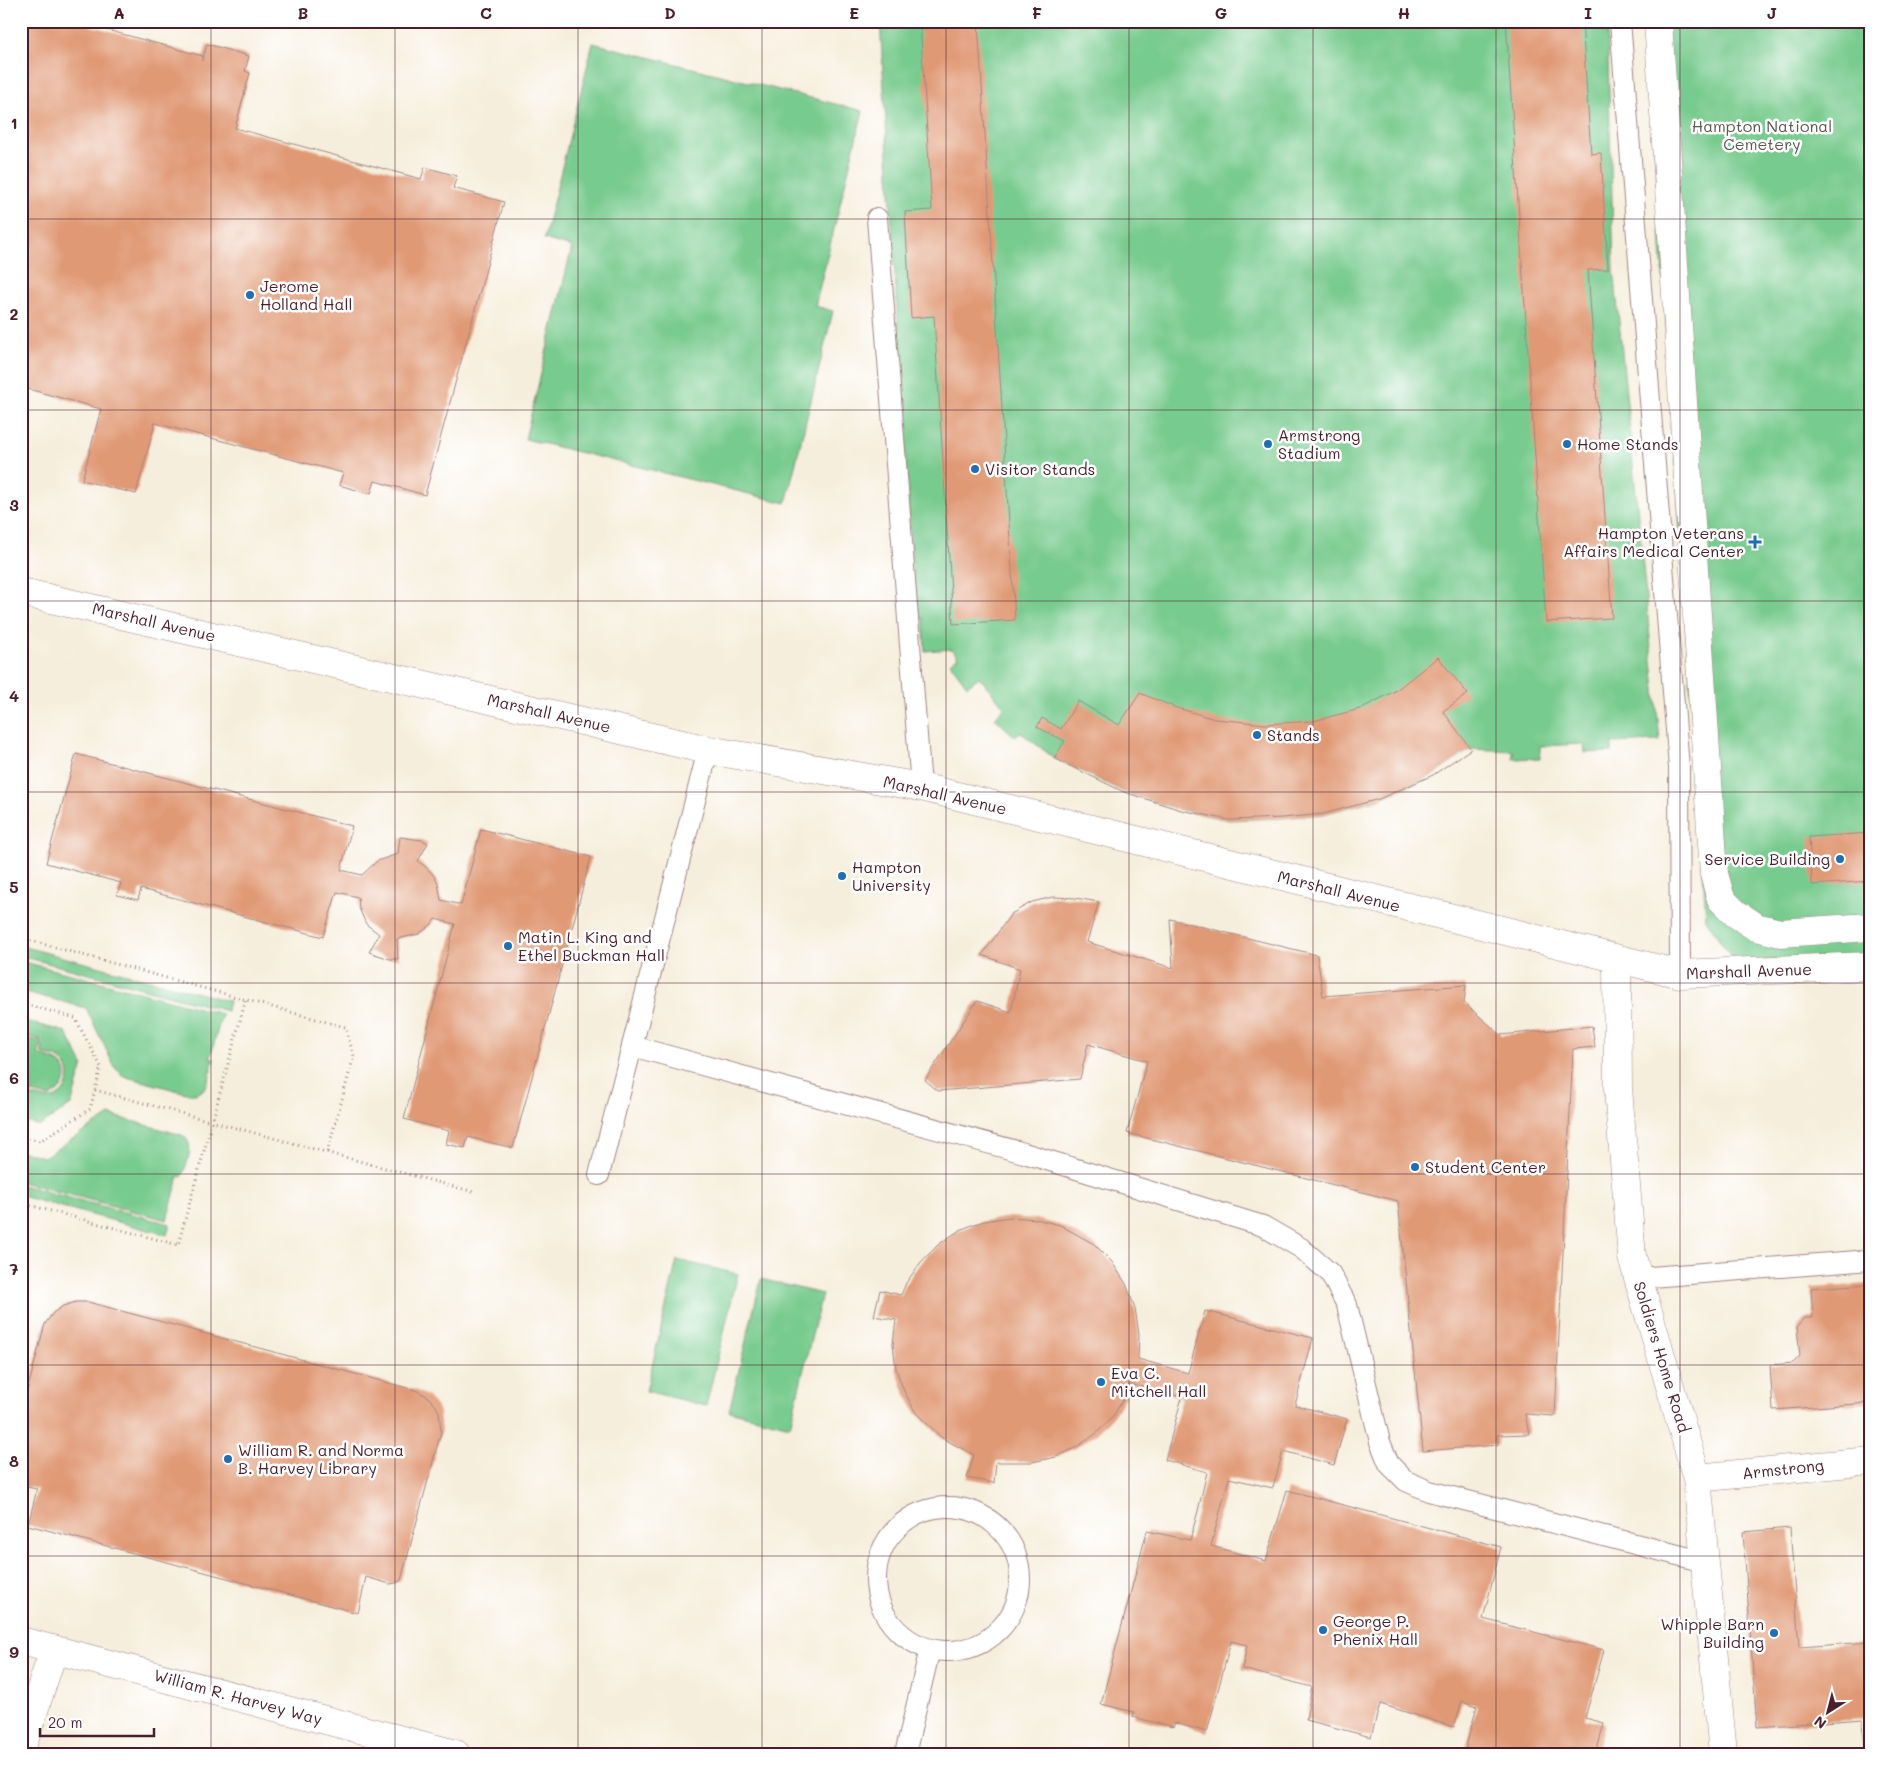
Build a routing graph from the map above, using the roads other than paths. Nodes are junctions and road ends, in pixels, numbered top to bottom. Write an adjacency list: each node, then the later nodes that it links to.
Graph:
1 (1620, 21): 10 (lane)
2 (1658, 21): 7 (street)
3 (877, 218): 6 (lane)
4 (21, 592): 5 (street, Marshall Avenue)
5 (708, 750): 6 (street, Marshall Avenue); 11 (lane)
6 (921, 787): 8 (street, Marshall Avenue)
7 (1870, 927)
8 (1617, 960): 10 (street, Marshall Avenue); 14 (street, Soldiers Home Road)
9 (1870, 966): 10 (street, Marshall Avenue)
10 (1680, 974)
11 (632, 1046): 12 (lane); 17 (lane)
12 (598, 1175)
13 (1870, 1260): 14 (lane)
14 (1638, 1278): 16 (street, Soldiers Home Road)
15 (1870, 1461): 16 (street, Armstrong)
16 (1697, 1478): 17 (street, Soldiers Home Road)
17 (1705, 1562): 24 (street, Soldiers Home Road)
18 (21, 1641): 19 (street, William R. Harvey Way)
19 (54, 1649): 21 (street); 22 (street, William R. Harvey Way)
20 (930, 1649): 20 (lane); 23 (lane)
21 (21, 1750)
22 (456, 1754)
23 (905, 1754)
24 (1722, 1754)

